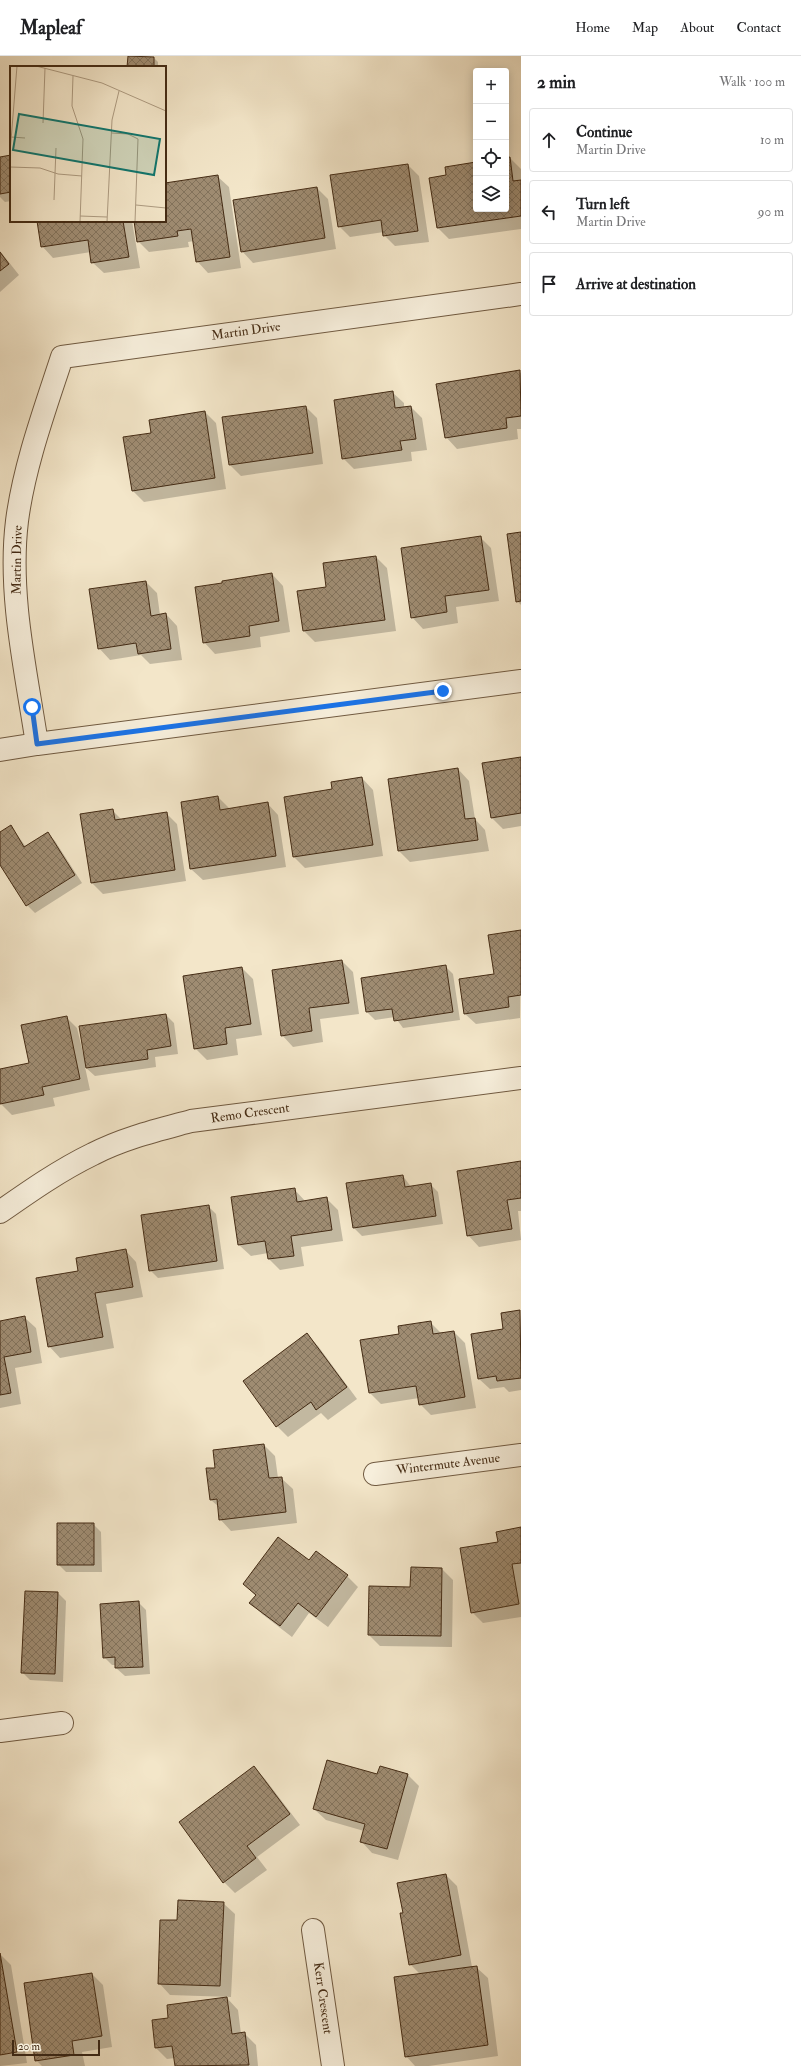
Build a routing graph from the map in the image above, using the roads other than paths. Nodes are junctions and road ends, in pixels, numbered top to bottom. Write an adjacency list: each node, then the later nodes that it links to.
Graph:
1 (521, 294): 3 (street, Martin Drive)
2 (521, 681): 3 (street)
3 (37, 744): 4 (street)
4 (0, 750)
5 (521, 1078): 6 (street, Remo Crescent)
6 (0, 1212)
7 (521, 1455): 8 (street, Wintermute Avenue)
8 (375, 1474)
9 (62, 1723): 10 (street)
10 (0, 1732)
11 (313, 1930): 12 (street, Kerr Crescent)
12 (333, 2066)

